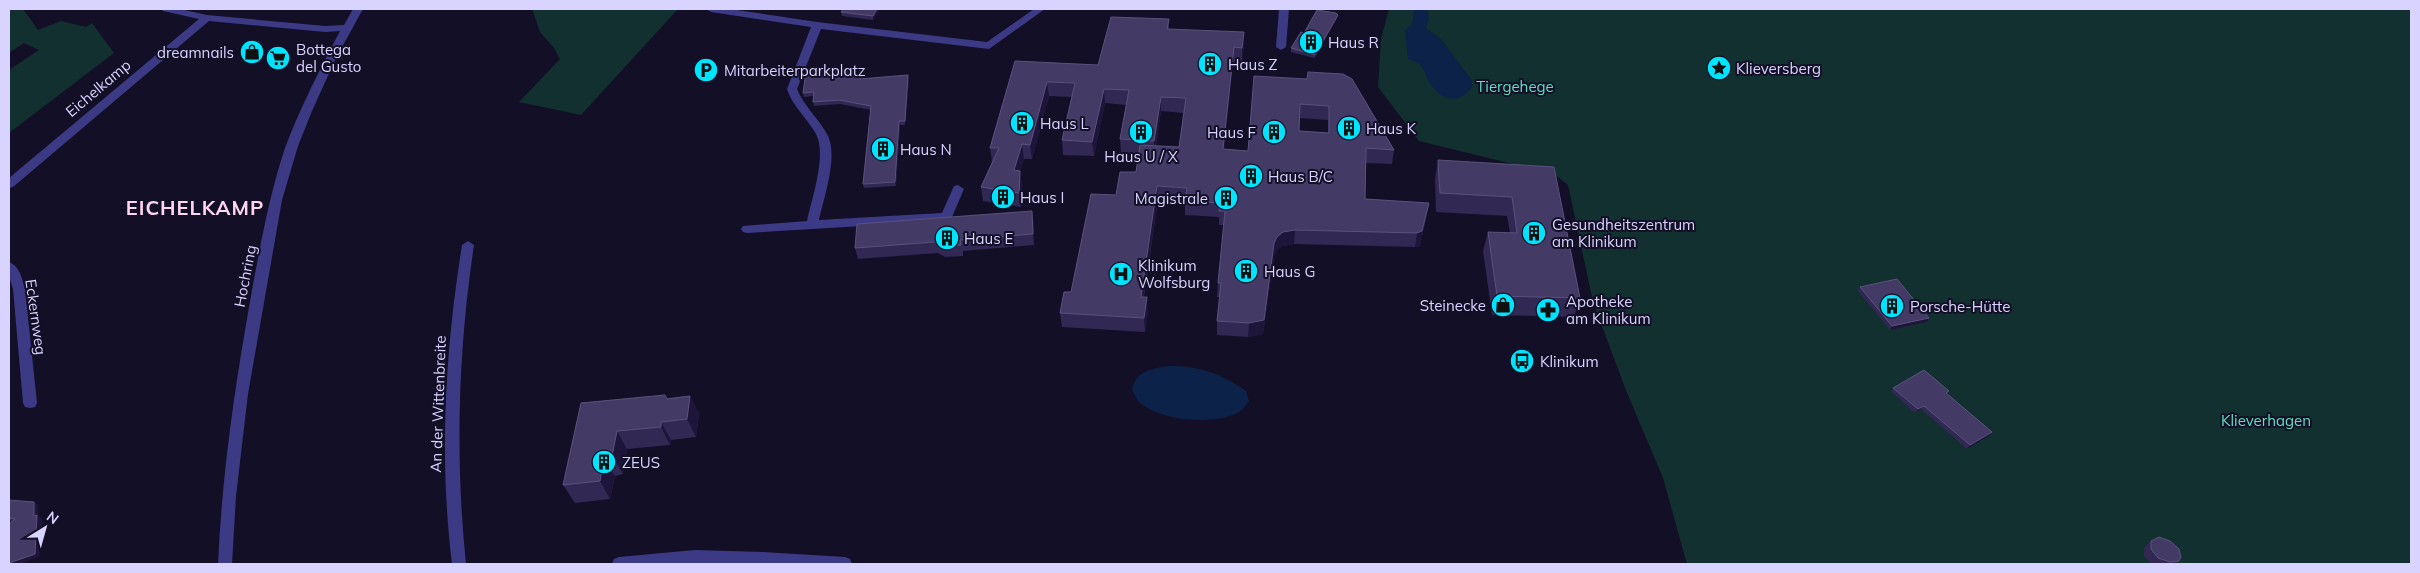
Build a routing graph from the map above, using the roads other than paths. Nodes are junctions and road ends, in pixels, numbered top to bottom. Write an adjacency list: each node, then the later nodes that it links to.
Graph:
1 (167, 9): 6 (street)
2 (358, 9): 8 (street, Hochring)
3 (711, 9): 7 (street)
4 (1040, 9): 7 (street)
5 (1284, 9): 9 (street)
6 (208, 18): 8 (street); 10 (street, Eichelkamp)
7 (817, 26): 12 (street)
8 (347, 28): 17 (street, Hochring)
9 (1281, 47)
10 (9, 184)
11 (958, 189): 12 (street)
12 (813, 224): 13 (street)
13 (747, 229)
14 (468, 245): 18 (street, An der Wittenbreite)
15 (9, 267): 16 (street, Eckernweg)
16 (30, 403)
17 (225, 564)
18 (459, 564)
19 (619, 564): 20 (street)
20 (845, 564)

